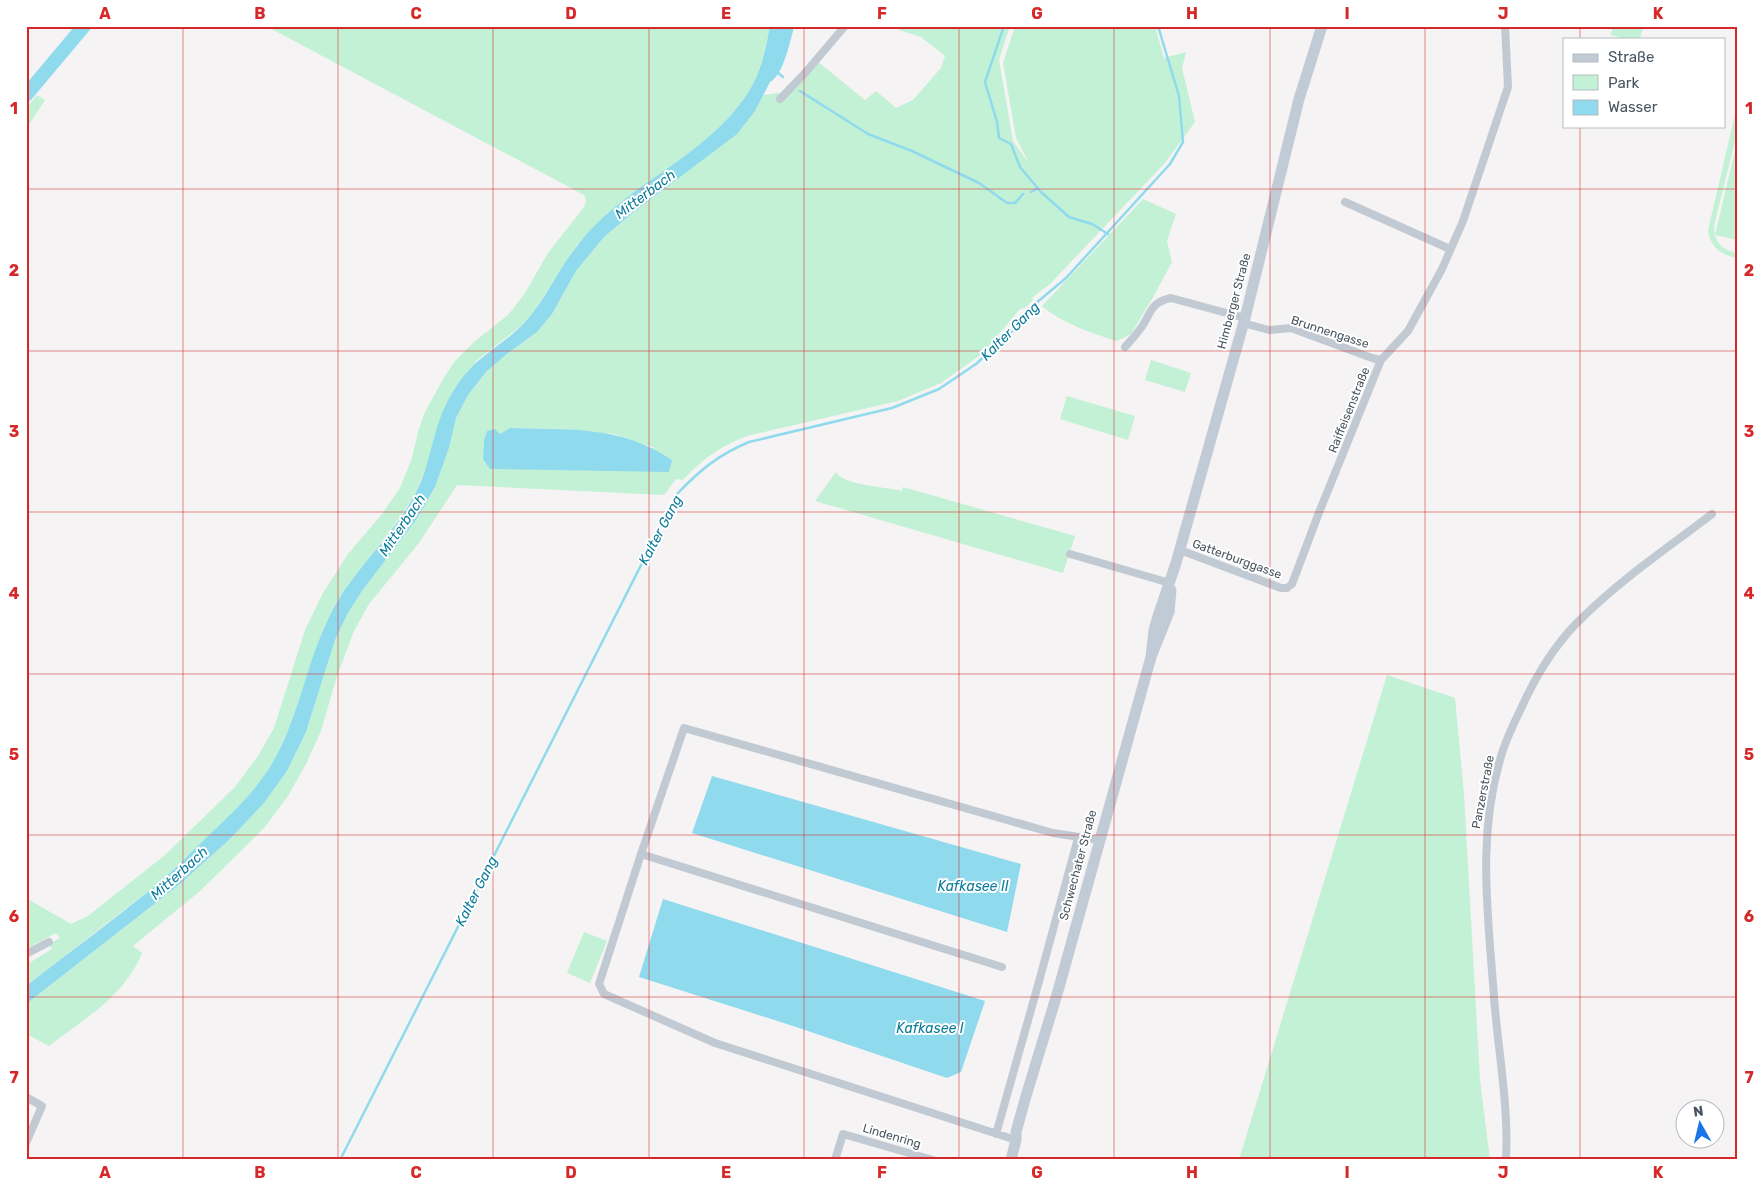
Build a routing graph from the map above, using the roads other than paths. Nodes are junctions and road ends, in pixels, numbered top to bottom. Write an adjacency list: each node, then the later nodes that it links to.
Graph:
1 (1322, 26): 7 (main road, Himberger Straße)
2 (1505, 26): 6 (street, Raiffeisenstraße)
3 (842, 27): 4 (street)
4 (780, 99)
5 (1345, 202): 6 (street)
6 (1450, 249): 9 (street, Raiffeisenstraße)
7 (1244, 320): 8 (street, Brunnengasse); 9 (street, Brunnengasse); 11 (main road, Himberger Straße)
8 (1125, 347)
9 (1381, 360): 14 (street, Raiffeisenstraße)
10 (1712, 514): 28 (street, Panzerstraße)
11 (1180, 550): 13 (main road, Himberger Straße); 14 (street, Gatterburggasse)
12 (1070, 554): 13 (street)
13 (1170, 583): 16 (main road, Schwechater Straße)
14 (1287, 588)
15 (1078, 838): 16 (street); 17 (street); 22 (street)
16 (1099, 840): 23 (main road, Schwechater Straße)
17 (641, 854): 20 (street); 22 (street)
18 (49, 942): 19 (street)
19 (26, 954)
20 (1002, 967)
21 (26, 1097): 24 (street)
22 (996, 1134): 23 (street)
23 (1016, 1140): 27 (main road, Schwechater Straße)
24 (26, 1143)
25 (835, 1160): 26 (street, Lindenring)
26 (933, 1160)
27 (1011, 1160)
28 (1506, 1160)

